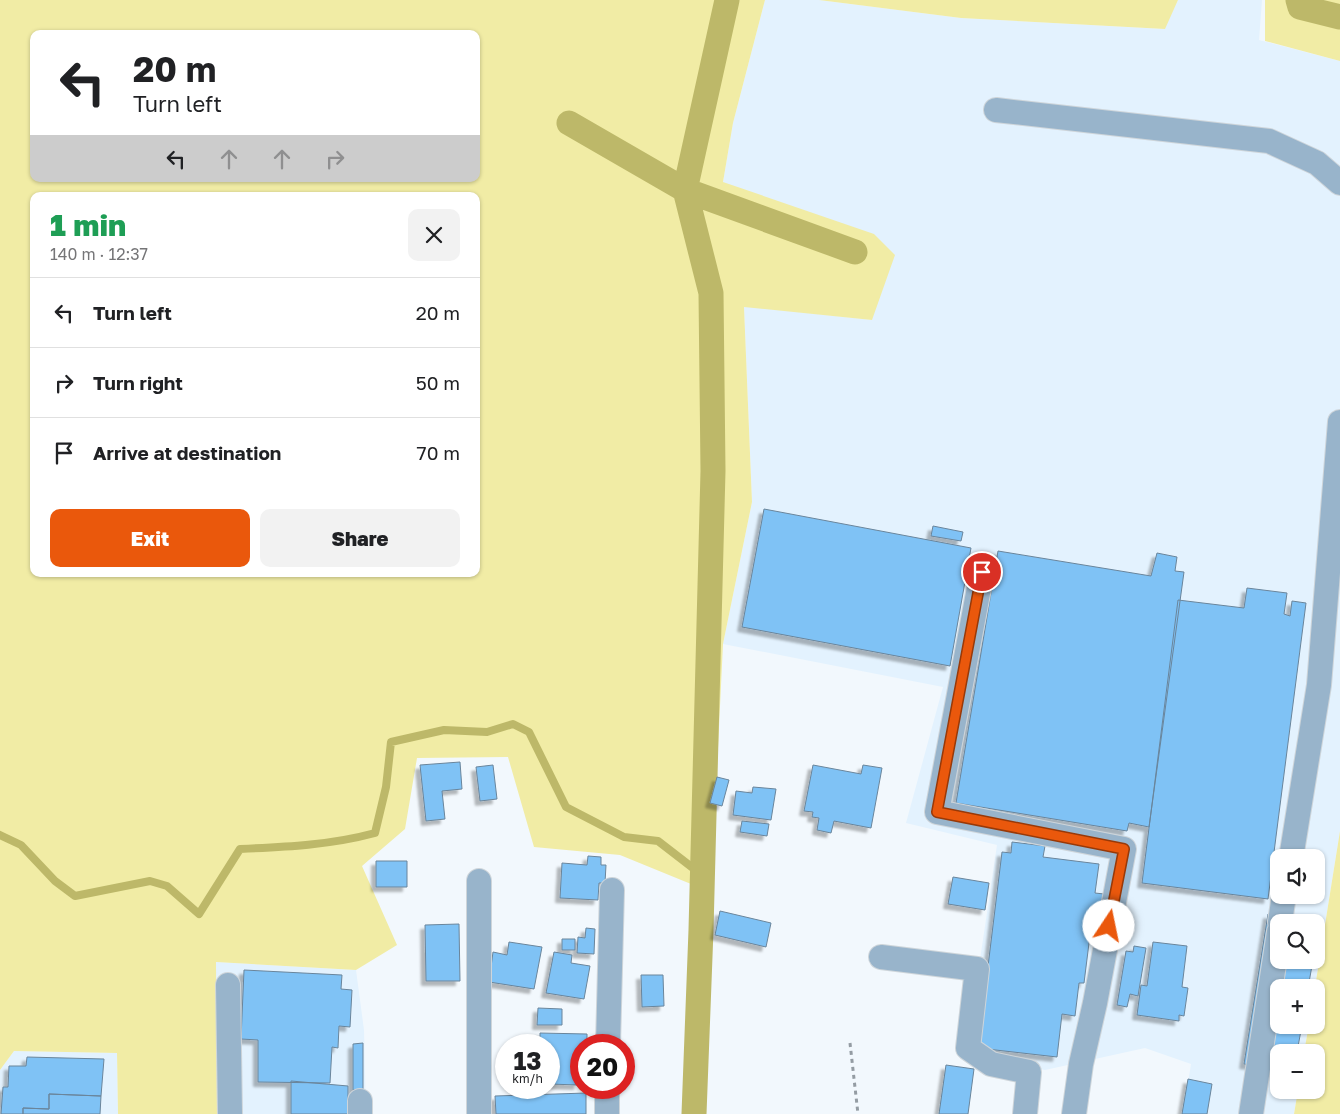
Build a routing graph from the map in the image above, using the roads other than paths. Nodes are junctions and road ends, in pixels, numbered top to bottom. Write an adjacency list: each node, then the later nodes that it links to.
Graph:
1 (996, 110): 2 (street)
2 (1340, 183)
3 (1340, 422): 5 (street)
4 (982, 572): 17 (street)
5 (1292, 849)
6 (479, 882): 14 (street)
7 (612, 890): 11 (street)
8 (881, 957): 16 (street)
9 (1273, 969): 18 (street)
10 (228, 985): 13 (street)
11 (608, 1034)
12 (607, 1099): 15 (street)
13 (230, 1114)
14 (479, 1114)
15 (606, 1114)
16 (1024, 1114)
17 (1074, 1114)
18 (1251, 1114)

